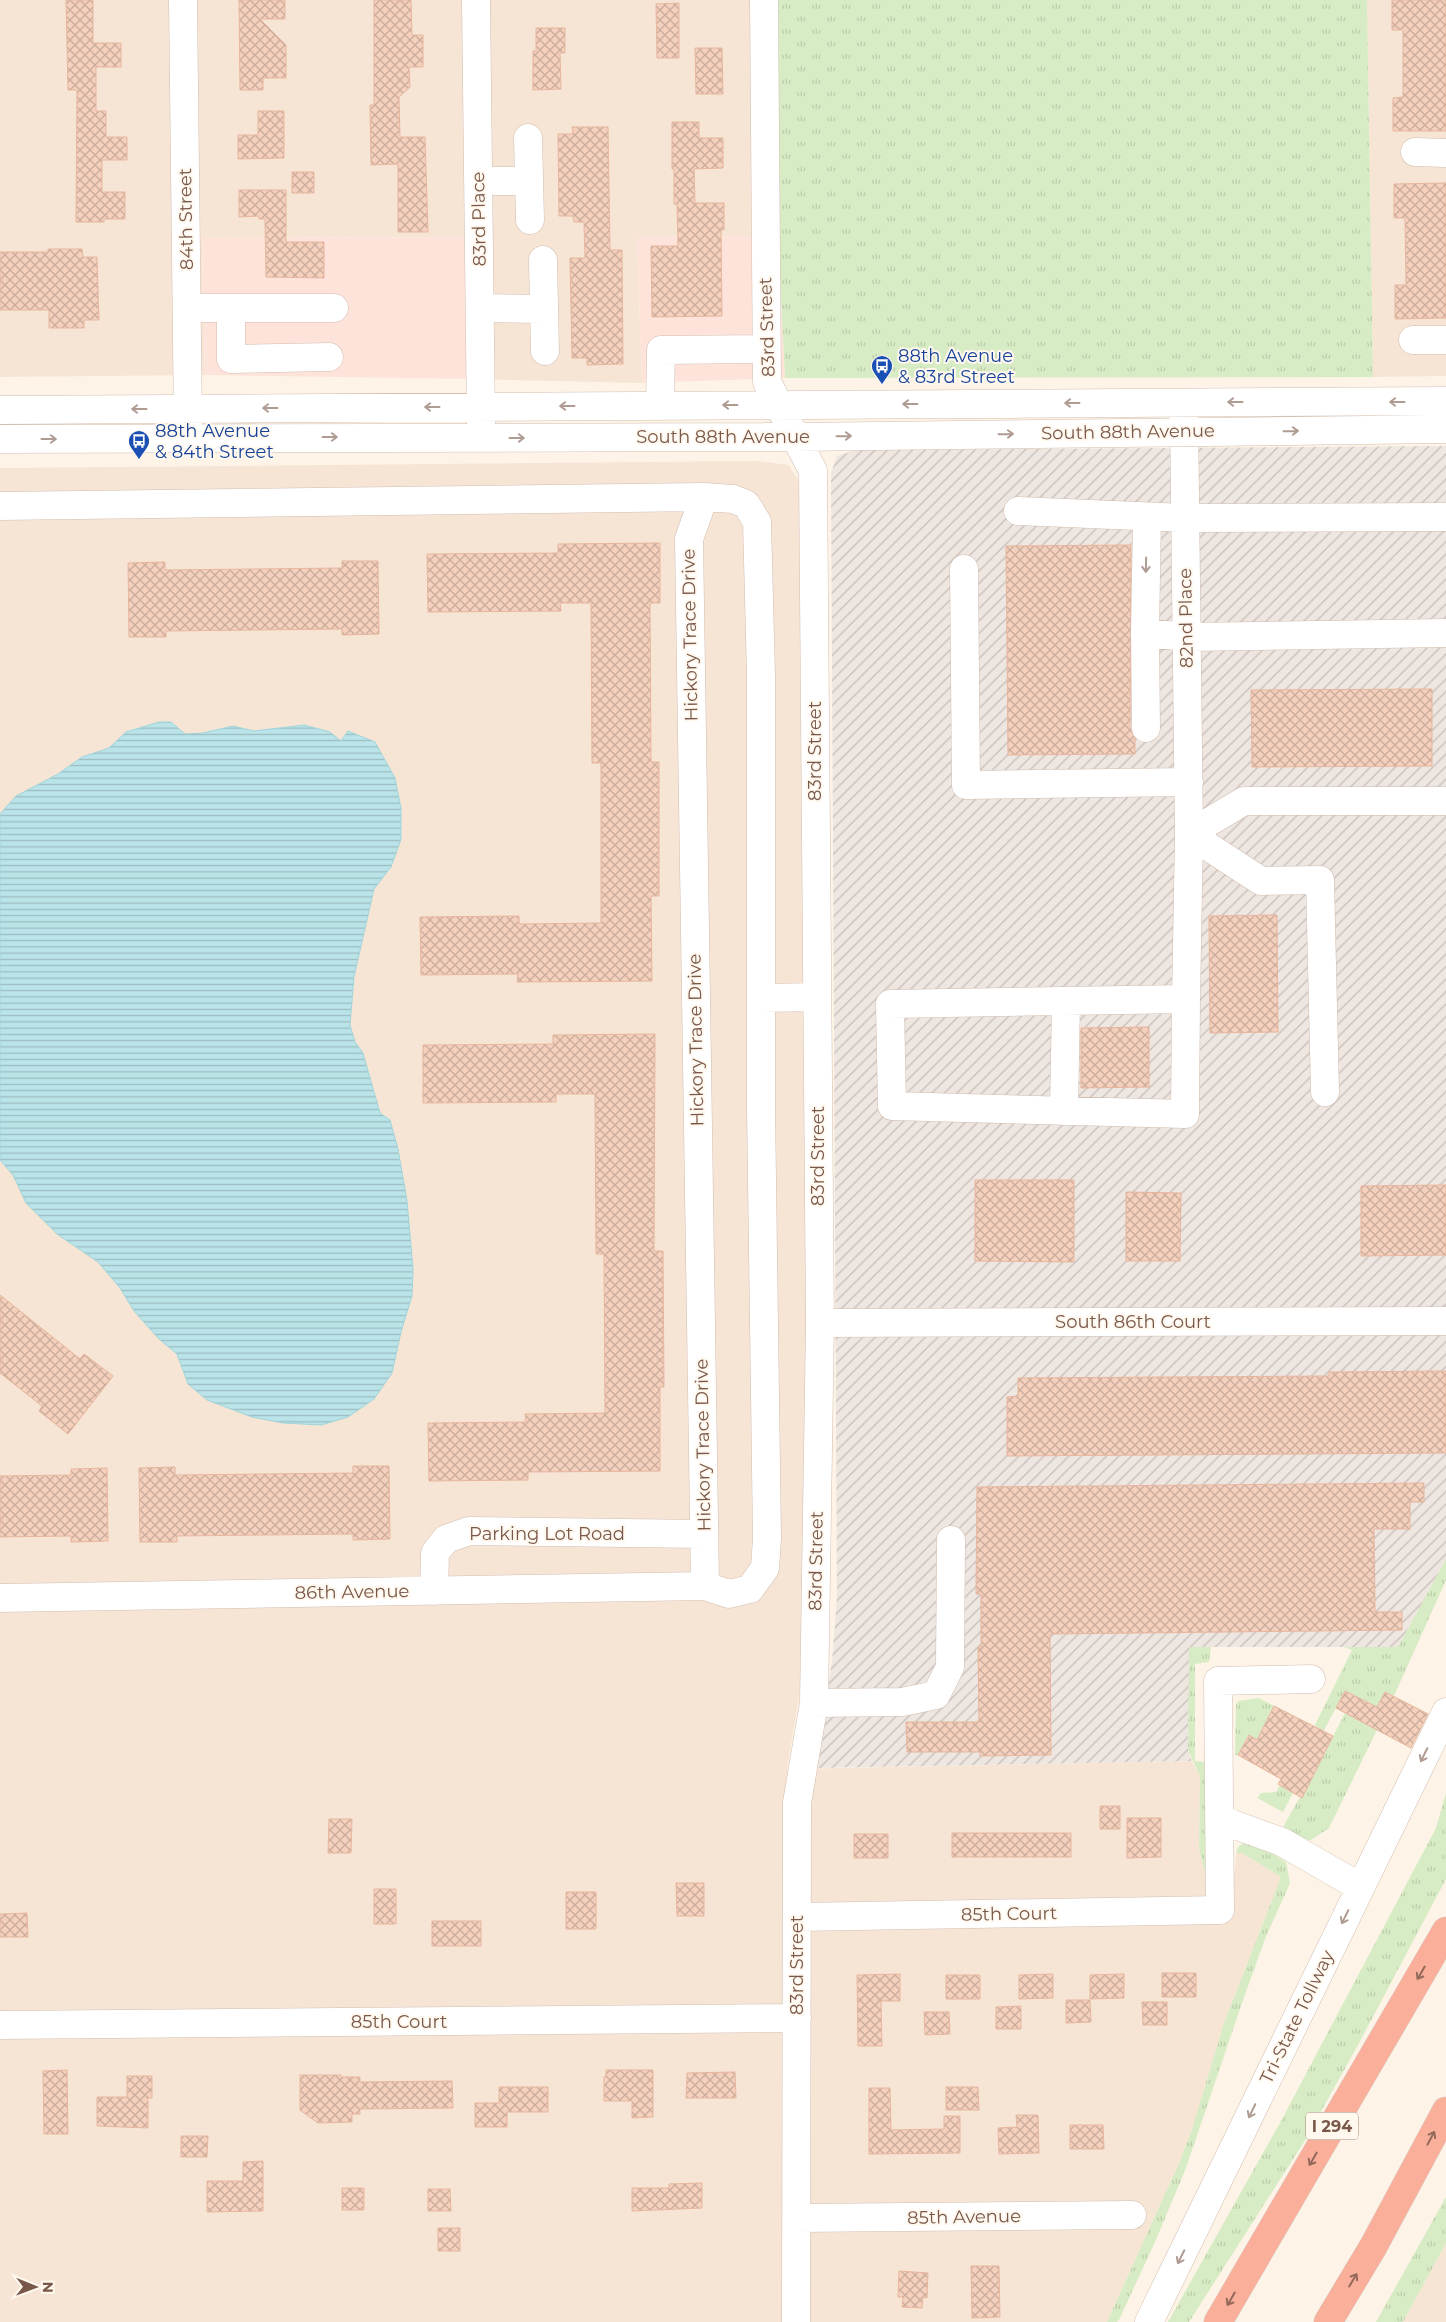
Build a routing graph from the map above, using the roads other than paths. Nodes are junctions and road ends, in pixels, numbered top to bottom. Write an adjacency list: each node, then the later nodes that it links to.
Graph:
1 (183, 0): 11 (street, 84th Street)
2 (476, 0): 7 (street, 83rd Place)
3 (764, 0): 18 (street, 83rd Street)
4 (528, 138): 8 (street)
5 (1416, 152): 6 (street)
6 (1446, 152)
7 (478, 181): 8 (street); 14 (street, 83rd Place)
8 (529, 181): 9 (street)
9 (530, 220)
10 (542, 260): 15 (street)
11 (187, 308): 12 (street); 26 (street, 84th Street)
12 (231, 308): 13 (street); 20 (street)
13 (334, 308)
14 (480, 308): 15 (street); 25 (street, 83rd Place)
15 (544, 309): 19 (street)
16 (1412, 340): 17 (street)
17 (1446, 340)
18 (766, 349): 23 (street, 83rd Street); 24 (street)
19 (545, 351)
20 (329, 357)
21 (1446, 401): 22 (street, South 88th Avenue, one-way to 22)
22 (1184, 403): 23 (street, South 88th Avenue, one-way to 23); 29 (street, 82nd Place)
23 (779, 405): 24 (street, South 88th Avenue, one-way to 24); 30 (street, 83rd Street)
24 (660, 406): 25 (street, South 88th Avenue, one-way to 25)
25 (481, 407): 26 (street, South 88th Avenue, one-way to 26); 32 (street, 83rd Place)
26 (188, 408): 27 (street, South 88th Avenue, one-way to 27); 31 (street, 84th Street)
27 (0, 410)
28 (1446, 429): 29 (street, South 88th Avenue, one-way to 28)
29 (1184, 432): 30 (street, South 88th Avenue, one-way to 29); 39 (street, 82nd Place)
30 (795, 437): 32 (street, South 88th Avenue, one-way to 30); 48 (street, 83rd Street)
31 (188, 438): 32 (street, South 88th Avenue, one-way to 32); 33 (street, South 88th Avenue, one-way to 31)
32 (481, 438)
33 (0, 439)
34 (704, 497): 35 (street, 86th Avenue); 49 (street, 86th Avenue); 56 (street, Hickory Trace Drive)
35 (0, 506)
36 (1018, 511): 37 (street)
37 (1146, 516): 39 (street); 41 (street, one-way to 41)
38 (1446, 517): 39 (street)
39 (1185, 518): 43 (street, 82nd Place)
40 (964, 569): 45 (street)
41 (1145, 633): 43 (street); 44 (street)
42 (1446, 633): 43 (street)
43 (1187, 636): 45 (street, 82nd Place)
44 (1146, 728)
45 (1189, 782): 47 (street, 82nd Place)
46 (1446, 802): 47 (street)
47 (1190, 834): 50 (street, 82nd Place); 52 (street)
48 (817, 997): 49 (street); 55 (street, 83rd Street)
49 (761, 998): 58 (street, 86th Avenue)
50 (1186, 999): 51 (street); 53 (street, 82nd Place)
51 (1066, 1001): 53 (street); 53 (street)
52 (1325, 1092)
53 (1064, 1111)
54 (1446, 1321): 55 (street, South 86th Court)
55 (820, 1323): 62 (street, 83rd Street)
56 (704, 1534): 58 (street, Hickory Trace Drive); 59 (street, Parking Lot Road)
57 (951, 1540): 62 (street)
58 (705, 1586): 59 (street, 86th Avenue)
59 (434, 1591): 60 (street, 86th Avenue)
60 (0, 1598)
61 (1312, 1679): 64 (street)
62 (814, 1703): 66 (street, 83rd Street)
63 (1446, 1712): 65 (street, Tri-State Tollway, one-way to 65)
64 (1219, 1819): 65 (street); 66 (street, 85th Court)
65 (1360, 1887): 74 (street, Tri-State Tollway, one-way to 74)
66 (798, 1917): 68 (street, 83rd Street)
67 (1446, 1931): 75 (highway, I 294, one-way to 75)
68 (797, 2018): 69 (street, 85th Court); 72 (street, 83rd Street)
69 (0, 2025)
70 (1446, 2111): 76 (highway, one-way to 70)
71 (1132, 2215): 72 (street, 85th Avenue)
72 (796, 2218): 73 (street, 83rd Street)
73 (796, 2322)
74 (1149, 2322)
75 (1218, 2322)
76 (1328, 2322)

